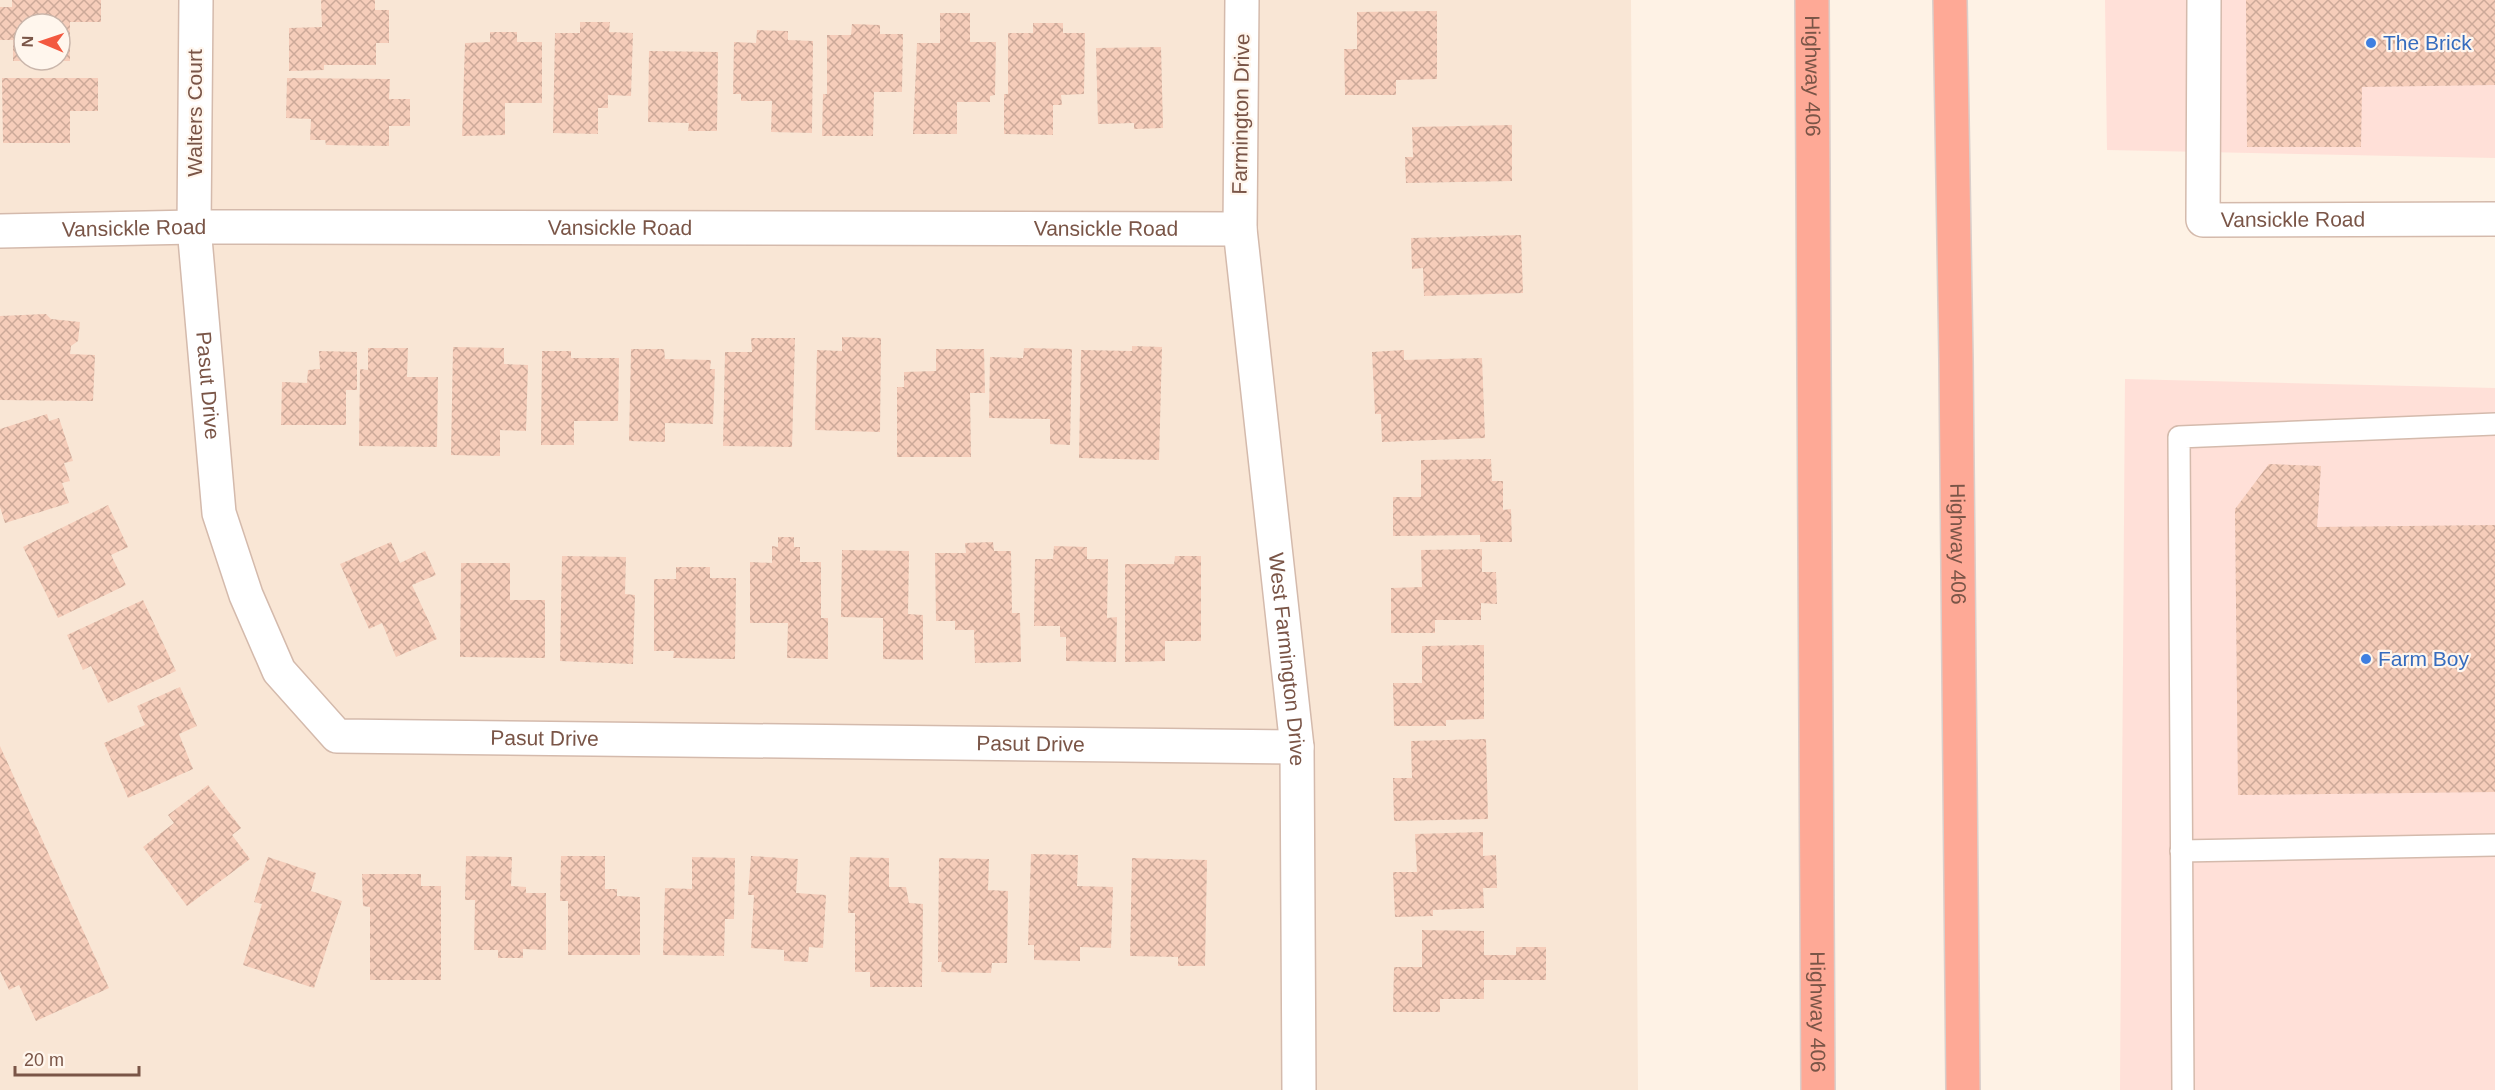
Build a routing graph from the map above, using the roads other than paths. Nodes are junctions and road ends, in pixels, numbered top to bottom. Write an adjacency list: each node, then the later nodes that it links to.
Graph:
1 (196, 0): 7 (street, Walters Court)
2 (1242, 0): 8 (street, Farmington Drive)
3 (1812, 0): 15 (highway, Highway 406)
4 (1950, 0): 16 (highway, Highway 406)
5 (2204, 0): 6 (street, Vansickle Road)
6 (2495, 219)
7 (194, 226): 8 (street, Vansickle Road); 9 (street, Vansickle Road); 11 (street, Pasut Drive)
8 (1240, 229): 11 (street, West Farmington Drive)
9 (0, 231)
10 (2495, 424): 13 (lane)
11 (1297, 747): 14 (street, West Farmington Drive)
12 (2495, 845): 13 (lane)
13 (2181, 851): 17 (lane)
14 (1299, 1090)
15 (1818, 1090)
16 (1963, 1090)
17 (2183, 1090)

